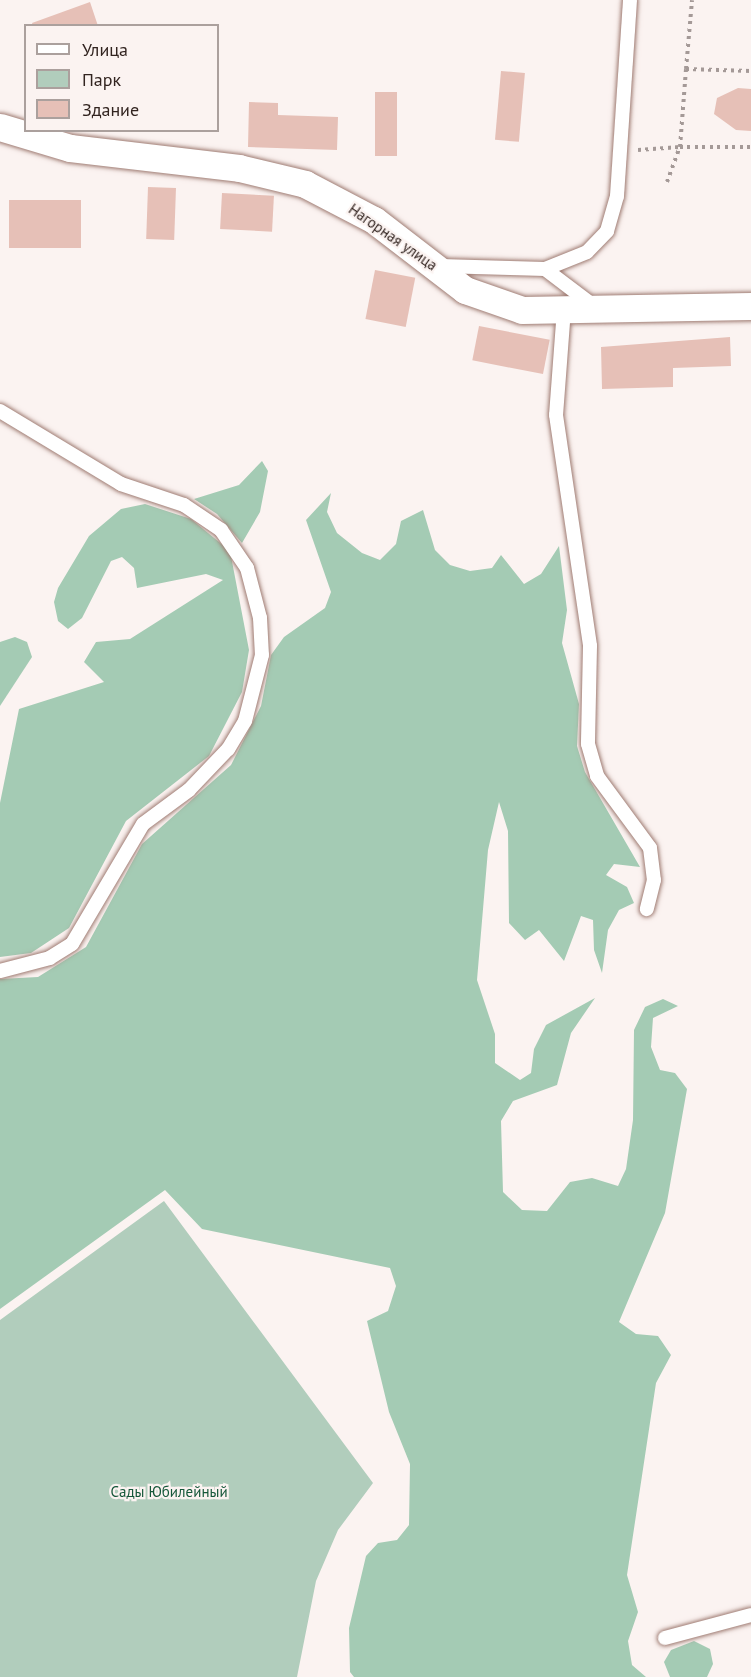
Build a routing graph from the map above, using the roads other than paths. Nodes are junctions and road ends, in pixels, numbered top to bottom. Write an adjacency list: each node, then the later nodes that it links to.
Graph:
1 (630, 0): 4 (lane)
2 (0, 127): 3 (street, Нагорная улица)
3 (435, 265): 4 (lane); 6 (street, Нагорная улица)
4 (545, 269): 7 (lane)
5 (751, 306): 7 (street, Нагорная улица)
6 (564, 309): 7 (street, Нагорная улица); 9 (lane)
7 (598, 309)
8 (0, 411): 10 (lane)
9 (647, 909)
10 (0, 970)
11 (751, 1615): 12 (lane)
12 (665, 1638)

